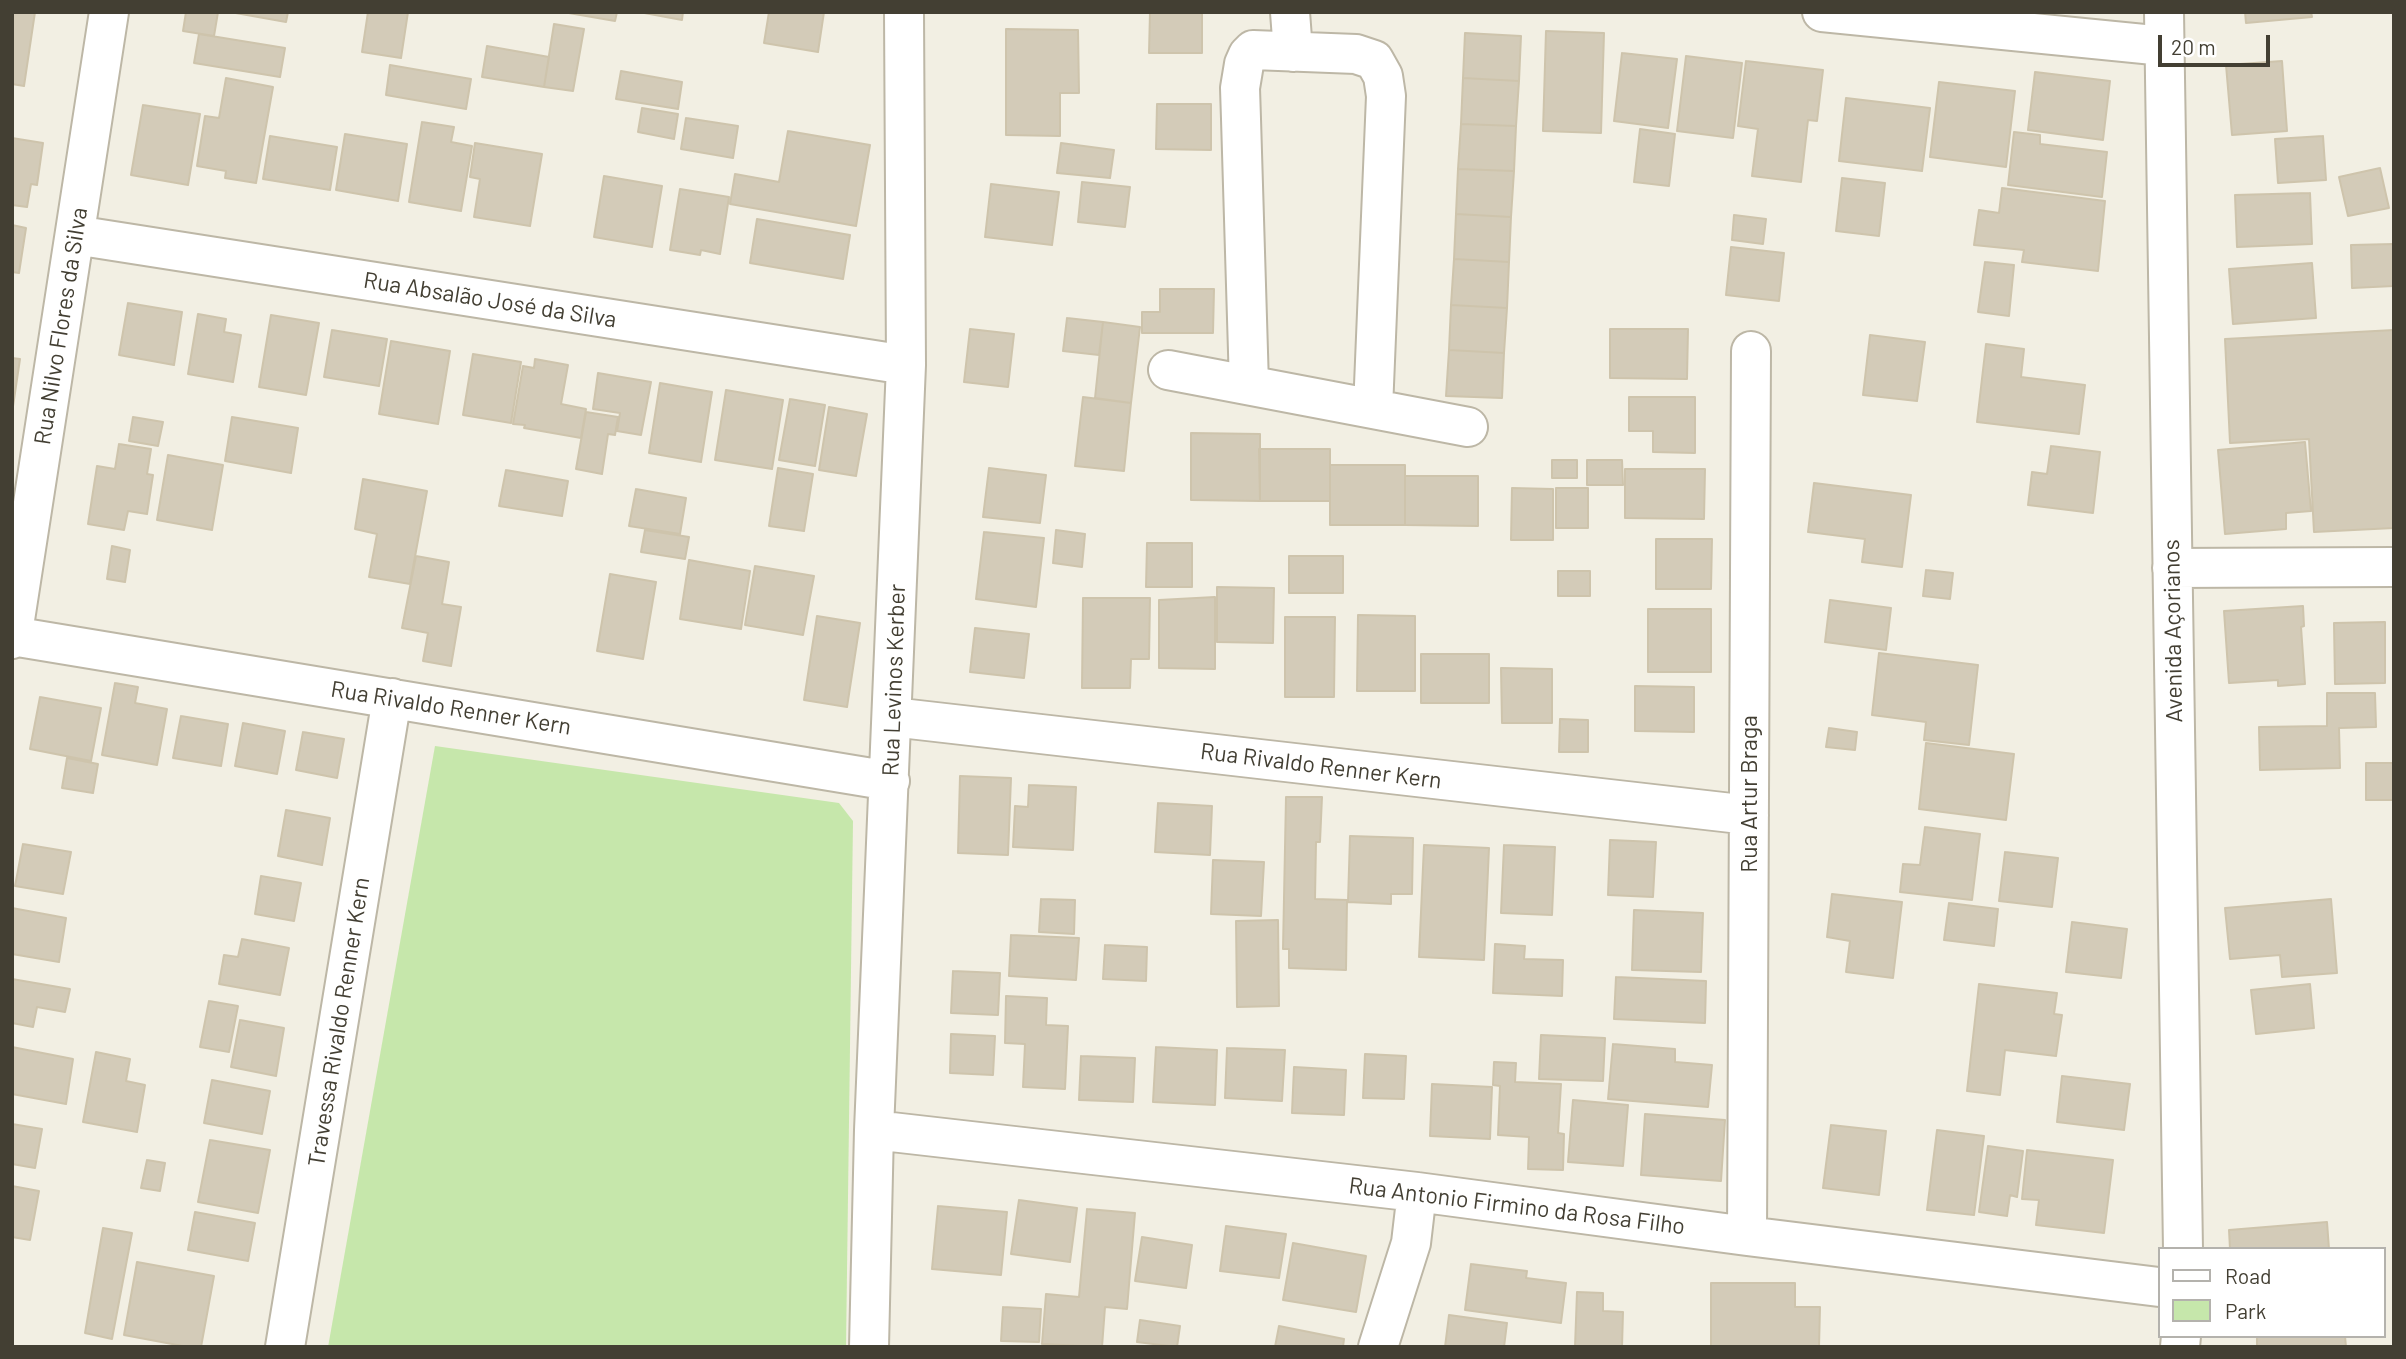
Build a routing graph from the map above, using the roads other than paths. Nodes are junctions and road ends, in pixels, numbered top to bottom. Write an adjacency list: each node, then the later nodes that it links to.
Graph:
1 (110, 12): 7 (street, Rua Nilvo Flores da Silva)
2 (904, 12): 9 (street, Rua Levinos Kerber)
3 (1290, 12): 6 (street)
4 (1822, 12): 5 (street)
5 (2164, 29): 15 (street, Avenida Açorianos)
6 (1293, 52): 11 (street); 12 (street)
7 (75, 235): 9 (street, Rua Absalão José da Silva); 16 (street, Rua Nilvo Flores da Silva)
8 (1751, 351): 20 (street, Rua Artur Braga)
9 (906, 365): 18 (street, Rua Levinos Kerber)
10 (1168, 370): 11 (street)
11 (1249, 385): 12 (street)
12 (1373, 409): 13 (street)
13 (1468, 427)
14 (2394, 567): 15 (street)
15 (2172, 568): 24 (street, Avenida Açorianos)
16 (12, 637): 17 (street, Rua Rivaldo Renner Kern)
17 (392, 698): 19 (street, Rua Rivaldo Renner Kern); 26 (street, Travessa Rivaldo Renner Kern)
18 (892, 717): 19 (street, Rua Levinos Kerber); 20 (street, Rua Rivaldo Renner Kern)
19 (890, 781): 21 (street, Rua Levinos Kerber)
20 (1749, 816): 23 (street, Rua Artur Braga)
21 (874, 1130): 22 (street, Rua Antonio Firmino da Rosa Filho); 27 (street, Rua Levinos Kerber)
22 (1417, 1192): 23 (street, Rua Antonio Firmino da Rosa Filho); 28 (street)
23 (1747, 1236): 25 (street, Rua Antonio Firmino da Rosa Filho)
24 (2183, 1247)
25 (2158, 1287)
26 (285, 1347)
27 (869, 1347)
28 (1378, 1347)

